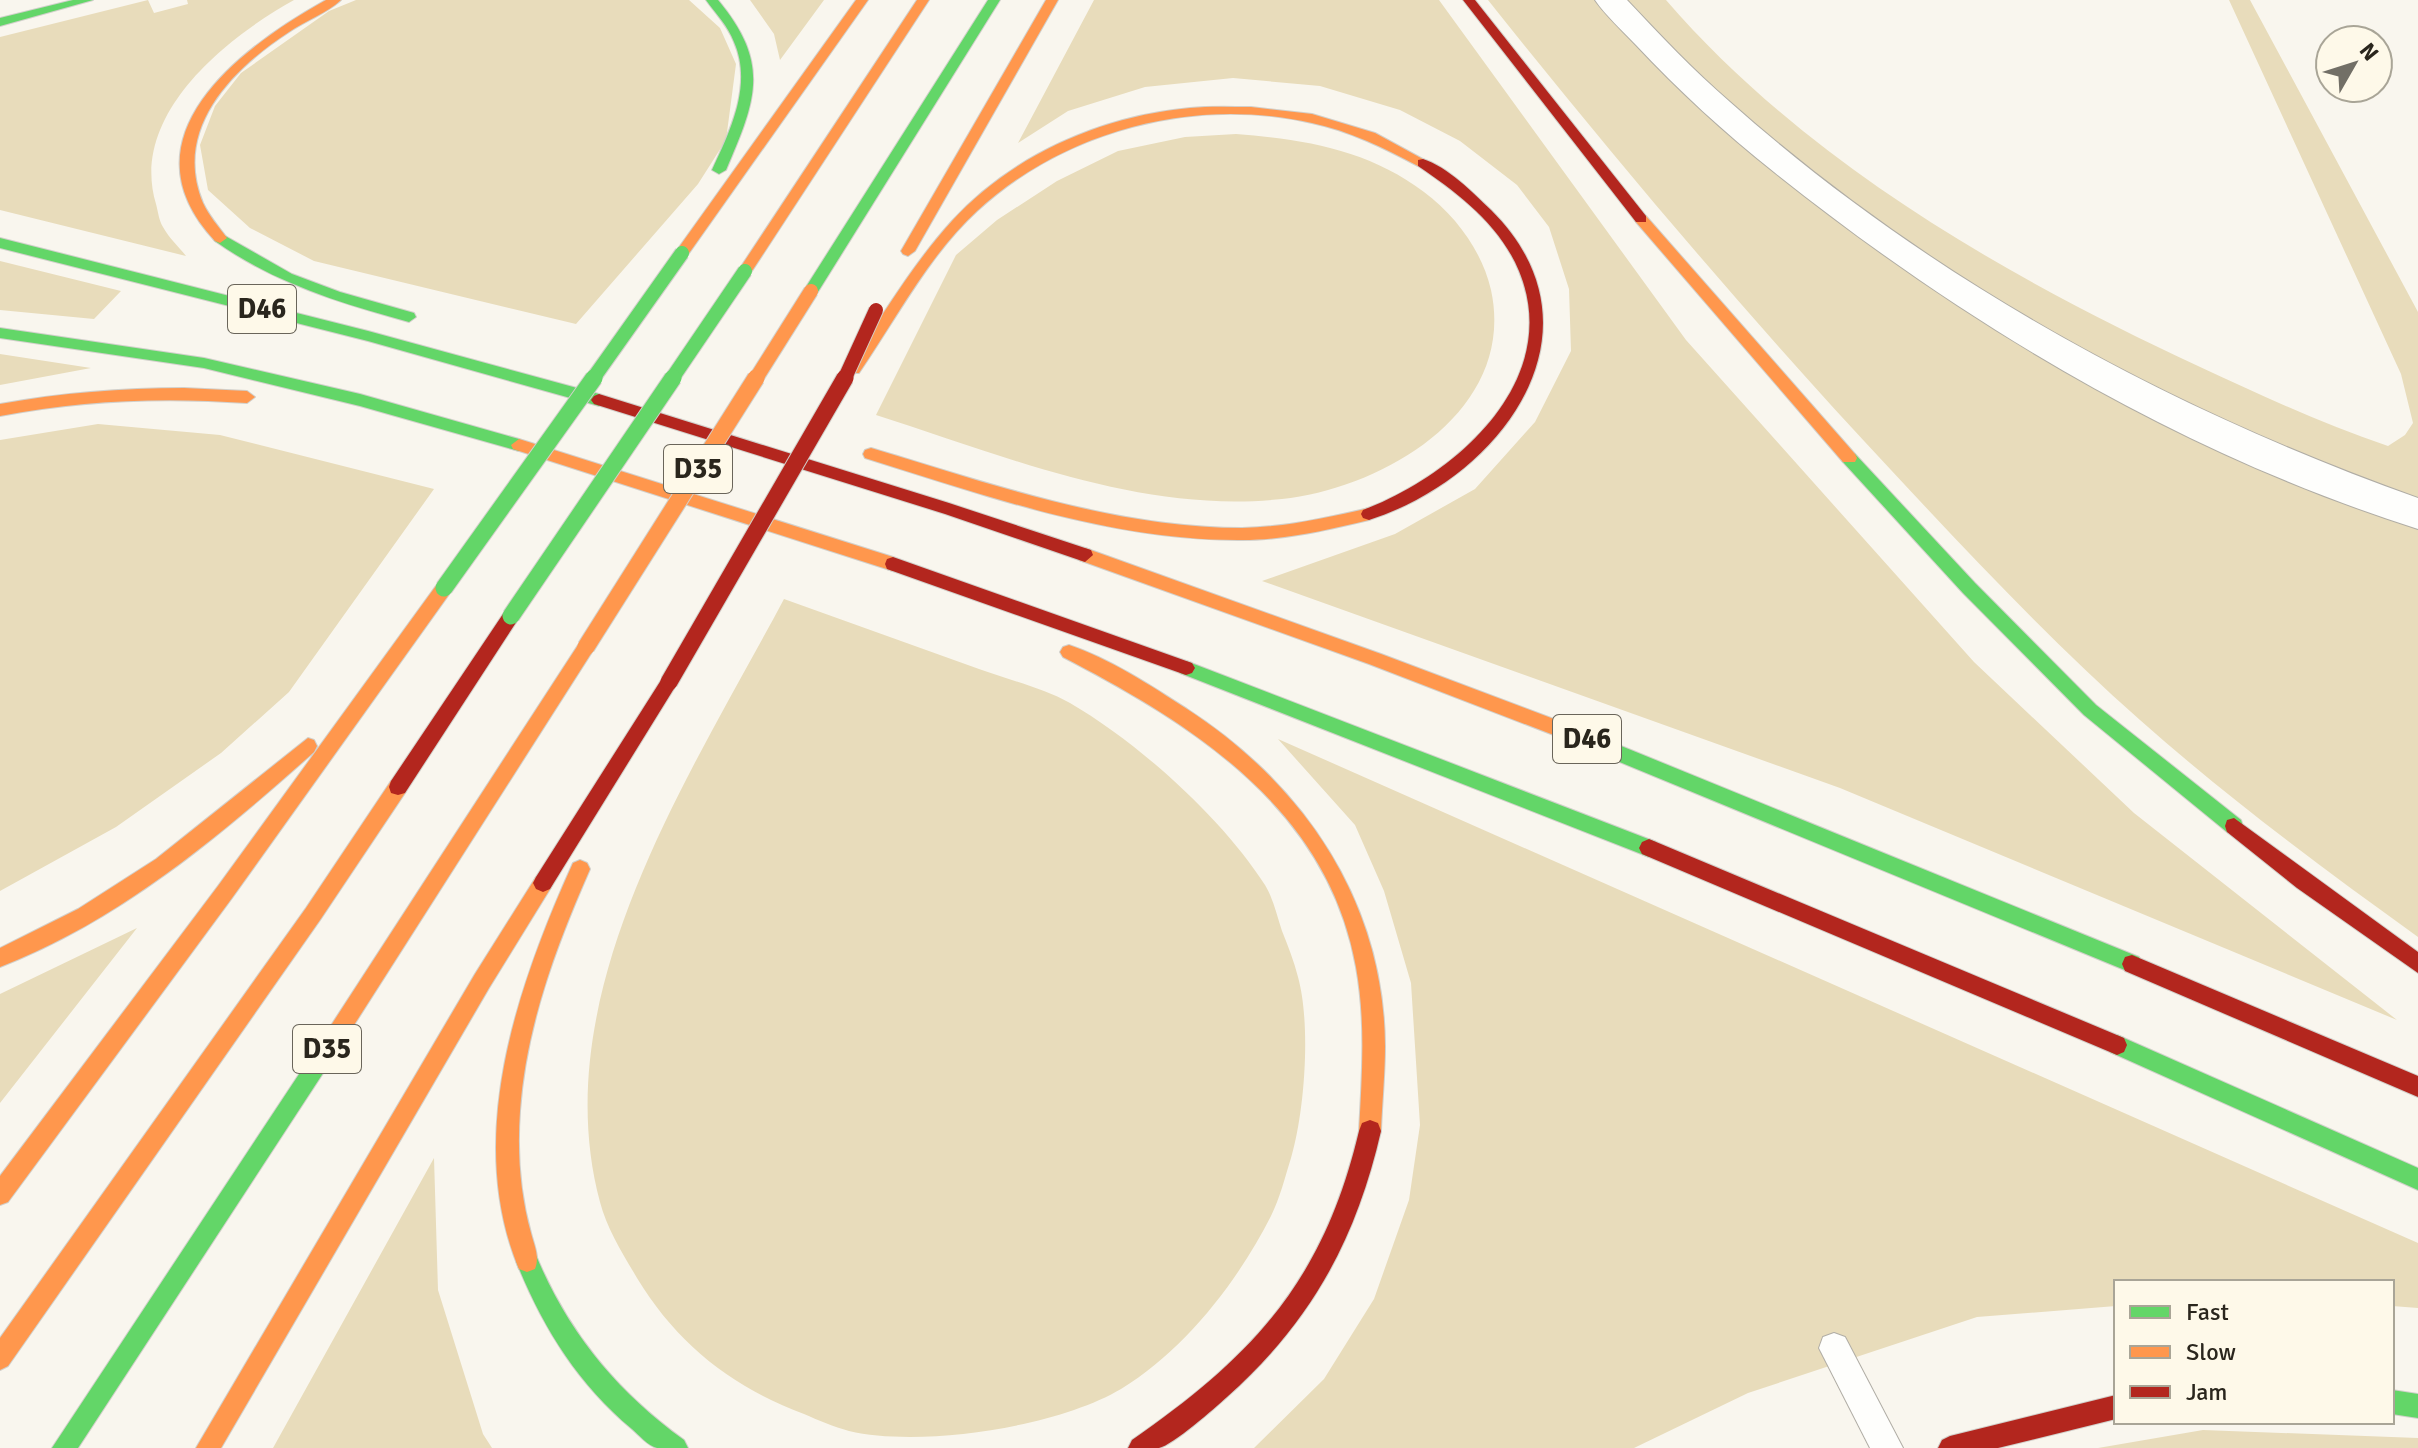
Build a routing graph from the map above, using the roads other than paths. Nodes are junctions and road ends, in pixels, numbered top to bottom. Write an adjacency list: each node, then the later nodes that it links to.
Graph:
1 (87, 0): 10 (highway)
2 (335, 0): 14 (highway)
3 (712, 0): 12 (highway)
4 (862, 0): 12 (highway)
5 (923, 0): 35 (highway, D35, bridge)
6 (994, 0): 39 (highway, D35, bridge)
7 (1052, 0): 13 (highway)
8 (1469, 0): 30 (highway)
9 (1610, 0): 21 (street)
10 (0, 22)
11 (0, 243): 17 (highway, D46)
12 (682, 253): 26 (highway, bridge)
13 (885, 312): 20 (highway); 25 (highway, bridge)
14 (427, 322)
15 (0, 333): 19 (highway, D46)
16 (469, 343): 17 (highway)
17 (523, 377): 20 (highway, D46)
18 (0, 410): 19 (highway)
19 (400, 411): 22 (highway, D46)
20 (737, 441): 31 (highway, D46)
21 (2418, 514)
22 (831, 541): 23 (highway); 32 (highway, D46)
23 (1016, 627)
24 (1058, 646): 42 (highway)
25 (669, 682): 27 (highway); 40 (highway)
26 (372, 688): 29 (highway); 33 (highway)
27 (601, 826)
28 (587, 854): 41 (highway)
29 (0, 958)
30 (2418, 964)
31 (2418, 1087)
32 (2418, 1179)
33 (0, 1194)
34 (1834, 1348): 43 (lane)
35 (0, 1358)
36 (2394, 1402): 37 (highway)
37 (2418, 1406)
38 (2114, 1407): 44 (highway)
39 (64, 1448)
40 (208, 1448)
41 (676, 1448)
42 (1140, 1448)
43 (1887, 1448)
44 (1950, 1448)

